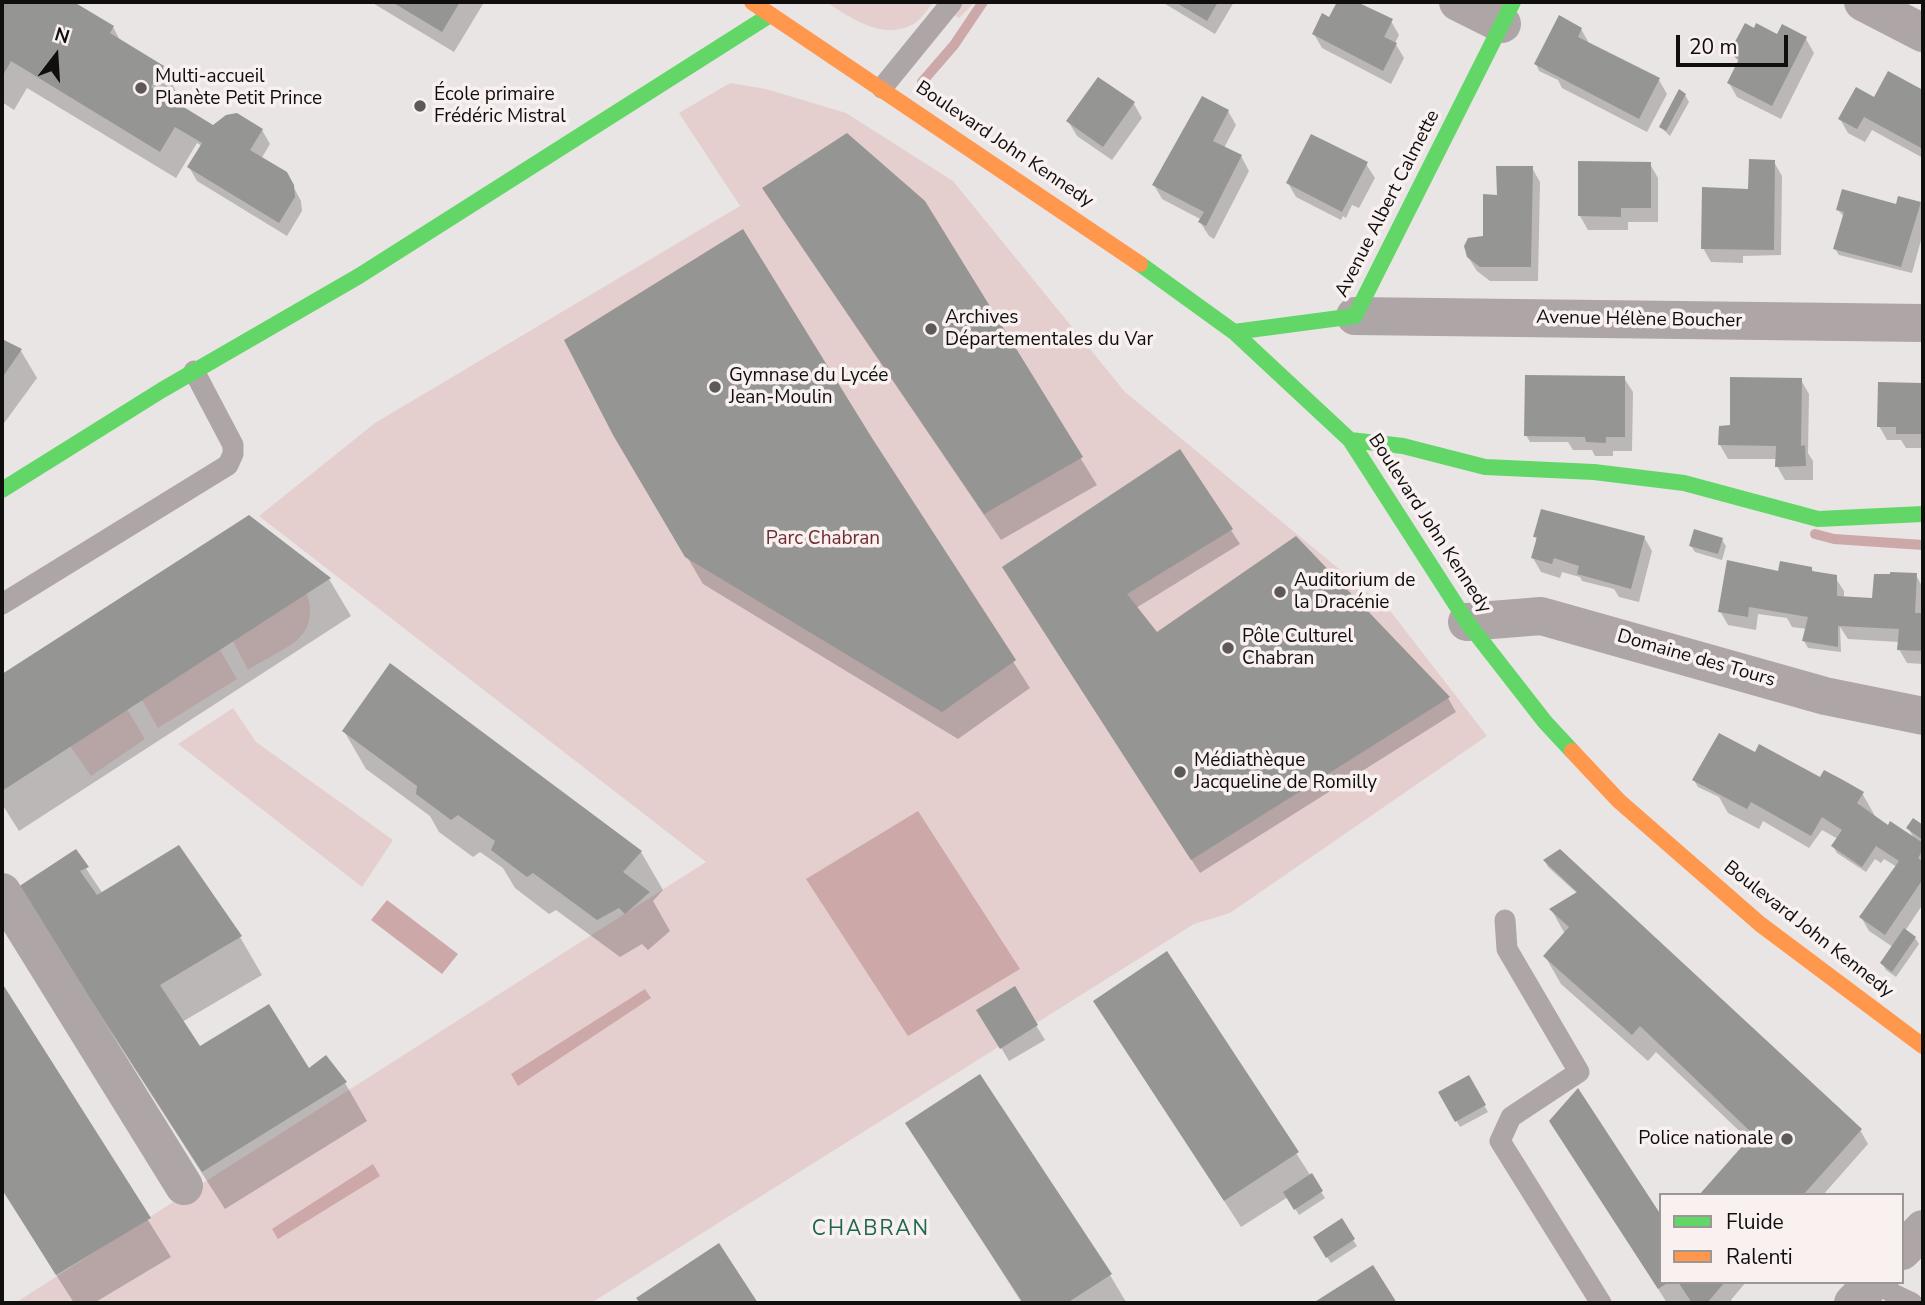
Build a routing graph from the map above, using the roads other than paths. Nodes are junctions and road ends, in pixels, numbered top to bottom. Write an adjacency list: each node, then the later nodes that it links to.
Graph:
1 (752, 2): 6 (street, Boulevard John Kennedy)
2 (952, 2): 8 (lane)
3 (1458, 2): 5 (street)
4 (1863, 2): 7 (street)
5 (1507, 13): 9 (street, Avenue Albert Calmette)
6 (770, 15): 8 (street, Boulevard John Kennedy); 12 (street)
7 (1923, 33)
8 (882, 88): 11 (street, Boulevard John Kennedy)
9 (1355, 316): 10 (street, Avenue Hélène Boucher); 11 (street, Avenue Albert Calmette)
10 (1923, 323)
11 (1234, 332): 13 (street, Boulevard John Kennedy)
12 (194, 372): 14 (street); 16 (lane)
13 (1350, 440): 15 (street); 17 (street, Boulevard John Kennedy)
14 (2, 490)
15 (1923, 514)
16 (2, 604)
17 (1467, 622): 18 (street, Domaine des Tours); 21 (street, Boulevard John Kennedy)
18 (1923, 716)
19 (2, 892): 22 (street)
20 (1505, 920): 27 (lane)
21 (1923, 1046)
22 (184, 1186)
23 (1923, 1229): 24 (street)
24 (1904, 1249)
25 (1871, 1284): 28 (street)
26 (1884, 1284): 29 (lane)
27 (1601, 1303)
28 (1853, 1303)
29 (1912, 1303)

